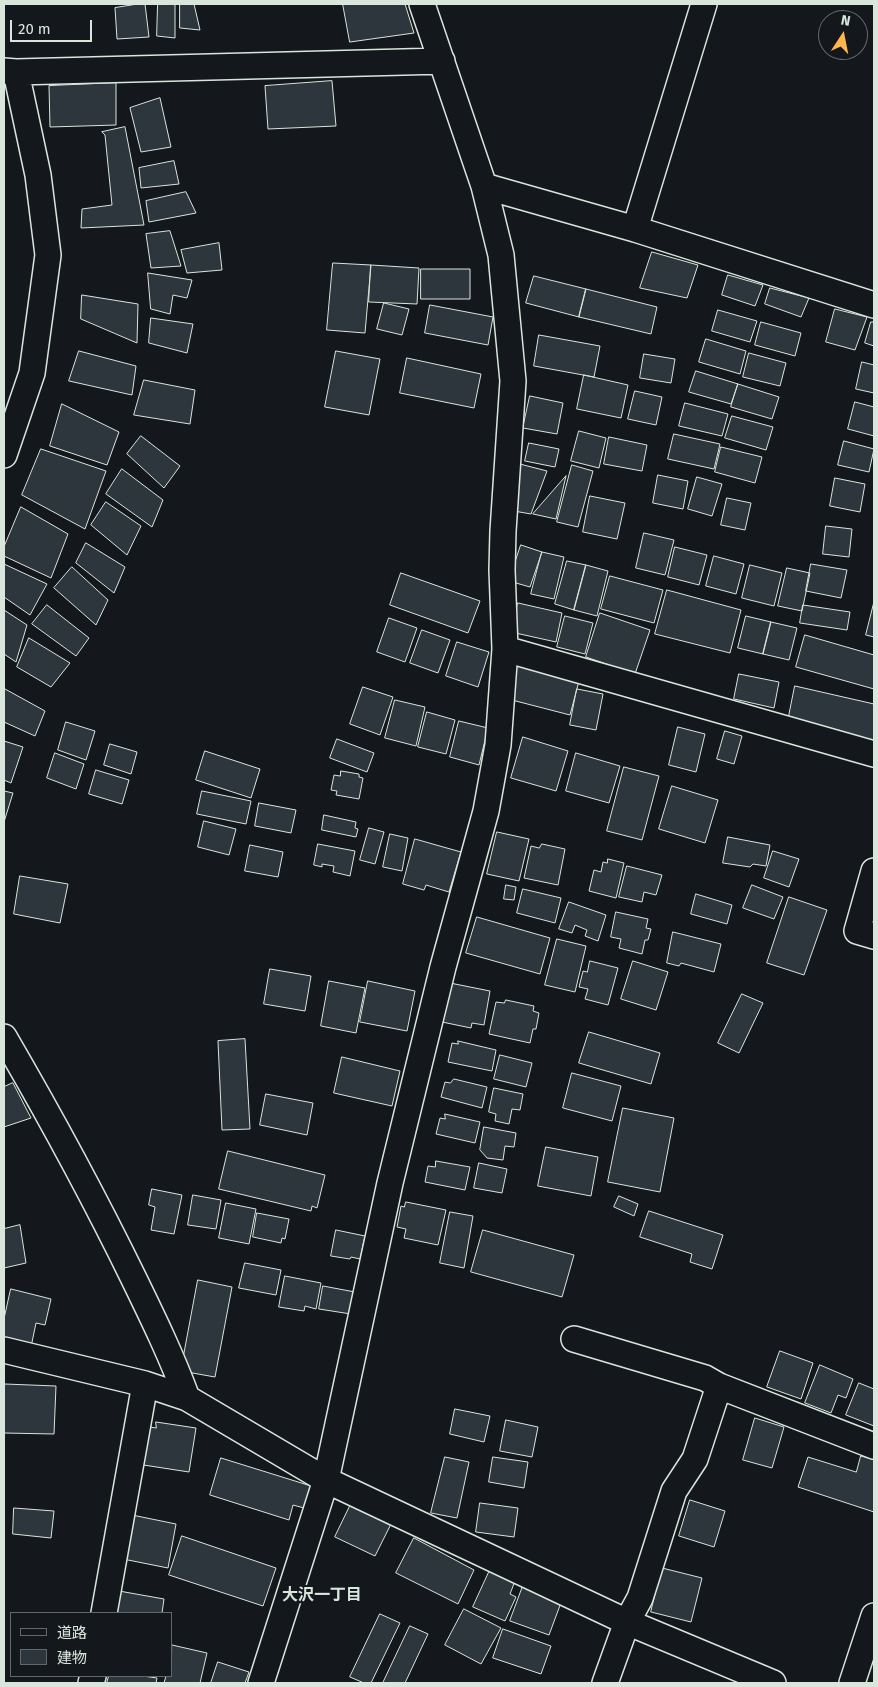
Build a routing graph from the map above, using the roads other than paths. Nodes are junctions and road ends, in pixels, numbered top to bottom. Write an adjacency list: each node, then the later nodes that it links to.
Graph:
1 (422, 4): 3 (street)
2 (704, 4): 6 (street)
3 (442, 61): 4 (street); 5 (street)
4 (10, 72): 8 (street)
5 (484, 186): 6 (street); 9 (street)
6 (635, 229): 7 (street)
7 (874, 305)
8 (4, 455)
9 (505, 649): 10 (street); 20 (street)
10 (874, 754)
11 (874, 871): 12 (street)
12 (874, 936)
13 (4, 1037): 18 (street)
14 (574, 1339): 17 (street)
15 (4, 1350): 16 (street)
16 (145, 1384): 18 (street); 21 (street)
17 (719, 1386): 19 (street); 23 (street)
18 (187, 1398): 20 (street)
19 (874, 1446)
20 (326, 1480): 23 (street); 24 (street)
21 (104, 1612)
22 (874, 1616): 27 (street)
23 (627, 1622): 25 (street); 26 (street)
24 (261, 1683)
25 (605, 1683)
26 (772, 1683)
27 (852, 1683)

